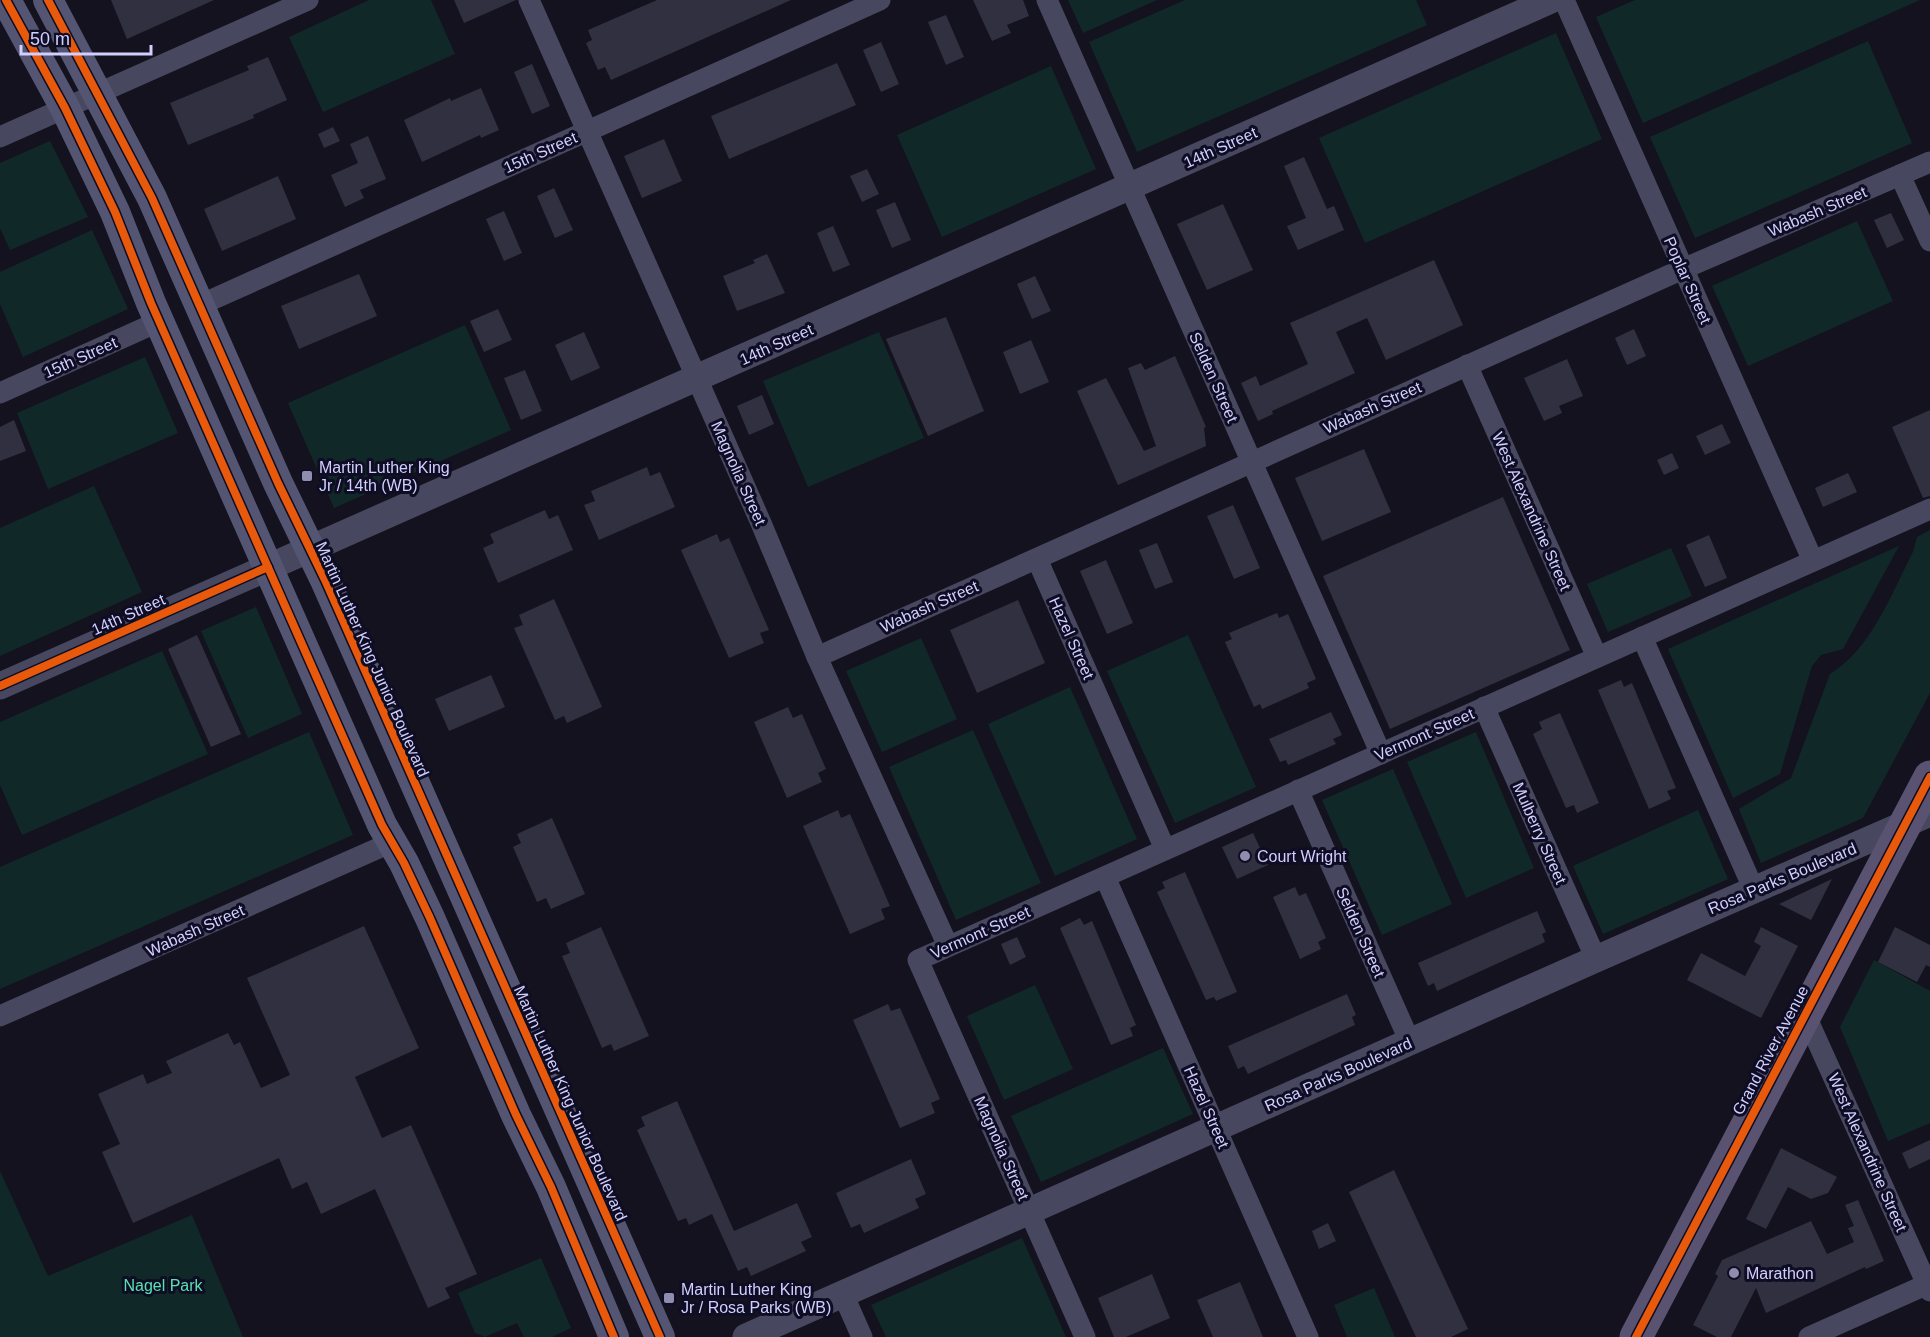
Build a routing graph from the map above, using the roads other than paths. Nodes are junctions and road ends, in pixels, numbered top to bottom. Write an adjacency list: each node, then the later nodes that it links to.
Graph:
1 (6, 0): 10 (main road)
2 (48, 0): 9 (main road, Martin Luther King Junior Boulevard)
3 (308, 0): 9 (street)
4 (530, 0): 11 (street, Magnolia Street)
5 (880, 0): 11 (street, 15th Street)
6 (1047, 0): 15 (street, Selden Street)
7 (1551, 0): 15 (street, 14th Street)
8 (1564, 0): 17 (street, Poplar Street)
9 (98, 93): 10 (street); 18 (main road, Martin Luther King Junior Boulevard)
10 (65, 108): 12 (street); 19 (main road)
11 (587, 130): 18 (street, 15th Street); 21 (street, Magnolia Street)
12 (0, 137)
13 (1930, 162): 14 (street, Wabash Street)
14 (1900, 175): 16 (street); 17 (street, Wabash Street)
15 (1130, 186): 21 (street, 14th Street); 23 (street, Selden Street)
16 (1930, 242)
17 (1683, 269): 20 (street, Wabash Street); 29 (street, Poplar Street)
18 (200, 305): 24 (main road, Martin Luther King Junior Boulevard)
19 (160, 321): 22 (street, 15th Street); 25 (main road)
20 (1467, 365): 23 (street, Wabash Street); 33 (street, West Alexandrine Street)
21 (697, 379): 27 (street, 14th Street); 32 (street, Magnolia Street)
22 (0, 393)
23 (1251, 461): 28 (street, Wabash Street); 36 (street, Selden Street)
24 (278, 483): 25 (main road); 27 (main road, Martin Luther King Junior Boulevard)
25 (241, 505): 30 (main road)
26 (1930, 509): 29 (street, Vermont Street)
27 (309, 549): 30 (street, 14th Street); 44 (main road, Martin Luther King Junior Boulevard)
28 (1037, 559): 32 (street, Wabash Street); 41 (street, Hazel Street)
29 (1813, 561): 31 (street, Vermont Street)
30 (268, 567): 34 (street, 14th Street); 40 (main road)
31 (1642, 637): 33 (street, Vermont Street); 43 (street)
32 (817, 657): 46 (street, Magnolia Street)
33 (1597, 657): 35 (street, Vermont Street)
34 (0, 686)
35 (1484, 707): 36 (street, Vermont Street); 47 (street, Mulberry Street)
36 (1381, 754): 38 (street, Vermont Street)
37 (1930, 777): 39 (main road, Grand River Avenue)
38 (1298, 790): 41 (street, Vermont Street); 53 (street, Selden Street)
39 (1917, 819): 43 (street, Rosa Parks Boulevard); 51 (main road, Grand River Avenue)
40 (390, 843): 45 (main road); 52 (street, Wabash Street)
41 (1165, 849): 42 (street, Vermont Street)
42 (1105, 877): 46 (street, Vermont Street); 54 (street, Hazel Street)
43 (1754, 890): 47 (street, Rosa Parks Boulevard)
44 (467, 903): 45 (main road); 49 (main road, Martin Luther King Junior Boulevard)
45 (430, 918): 50 (main road)
46 (948, 946): 48 (street, Vermont Street)
47 (1596, 959): 53 (street, Rosa Parks Boulevard)
48 (918, 960): 55 (street, Magnolia Street)
49 (501, 978): 50 (main road); 59 (main road, Martin Luther King Junior Boulevard)
50 (463, 992): 58 (main road)
51 (1805, 1014): 56 (street, West Alexandrine Street); 64 (main road, Grand River Avenue)
52 (0, 1016)
53 (1410, 1042): 54 (street, Rosa Parks Boulevard)
54 (1216, 1128): 55 (street, Rosa Parks Boulevard); 63 (street, Hazel Street)
55 (1029, 1211): 57 (street, Rosa Parks Boulevard); 62 (street, Magnolia Street)
56 (1929, 1286): 65 (street)
57 (843, 1294): 60 (street, Rosa Parks Boulevard); 61 (street)
58 (614, 1337)
59 (660, 1337)
60 (746, 1337)
61 (862, 1337)
62 (1085, 1337)
63 (1308, 1337)
64 (1636, 1337)
65 (1809, 1337)

